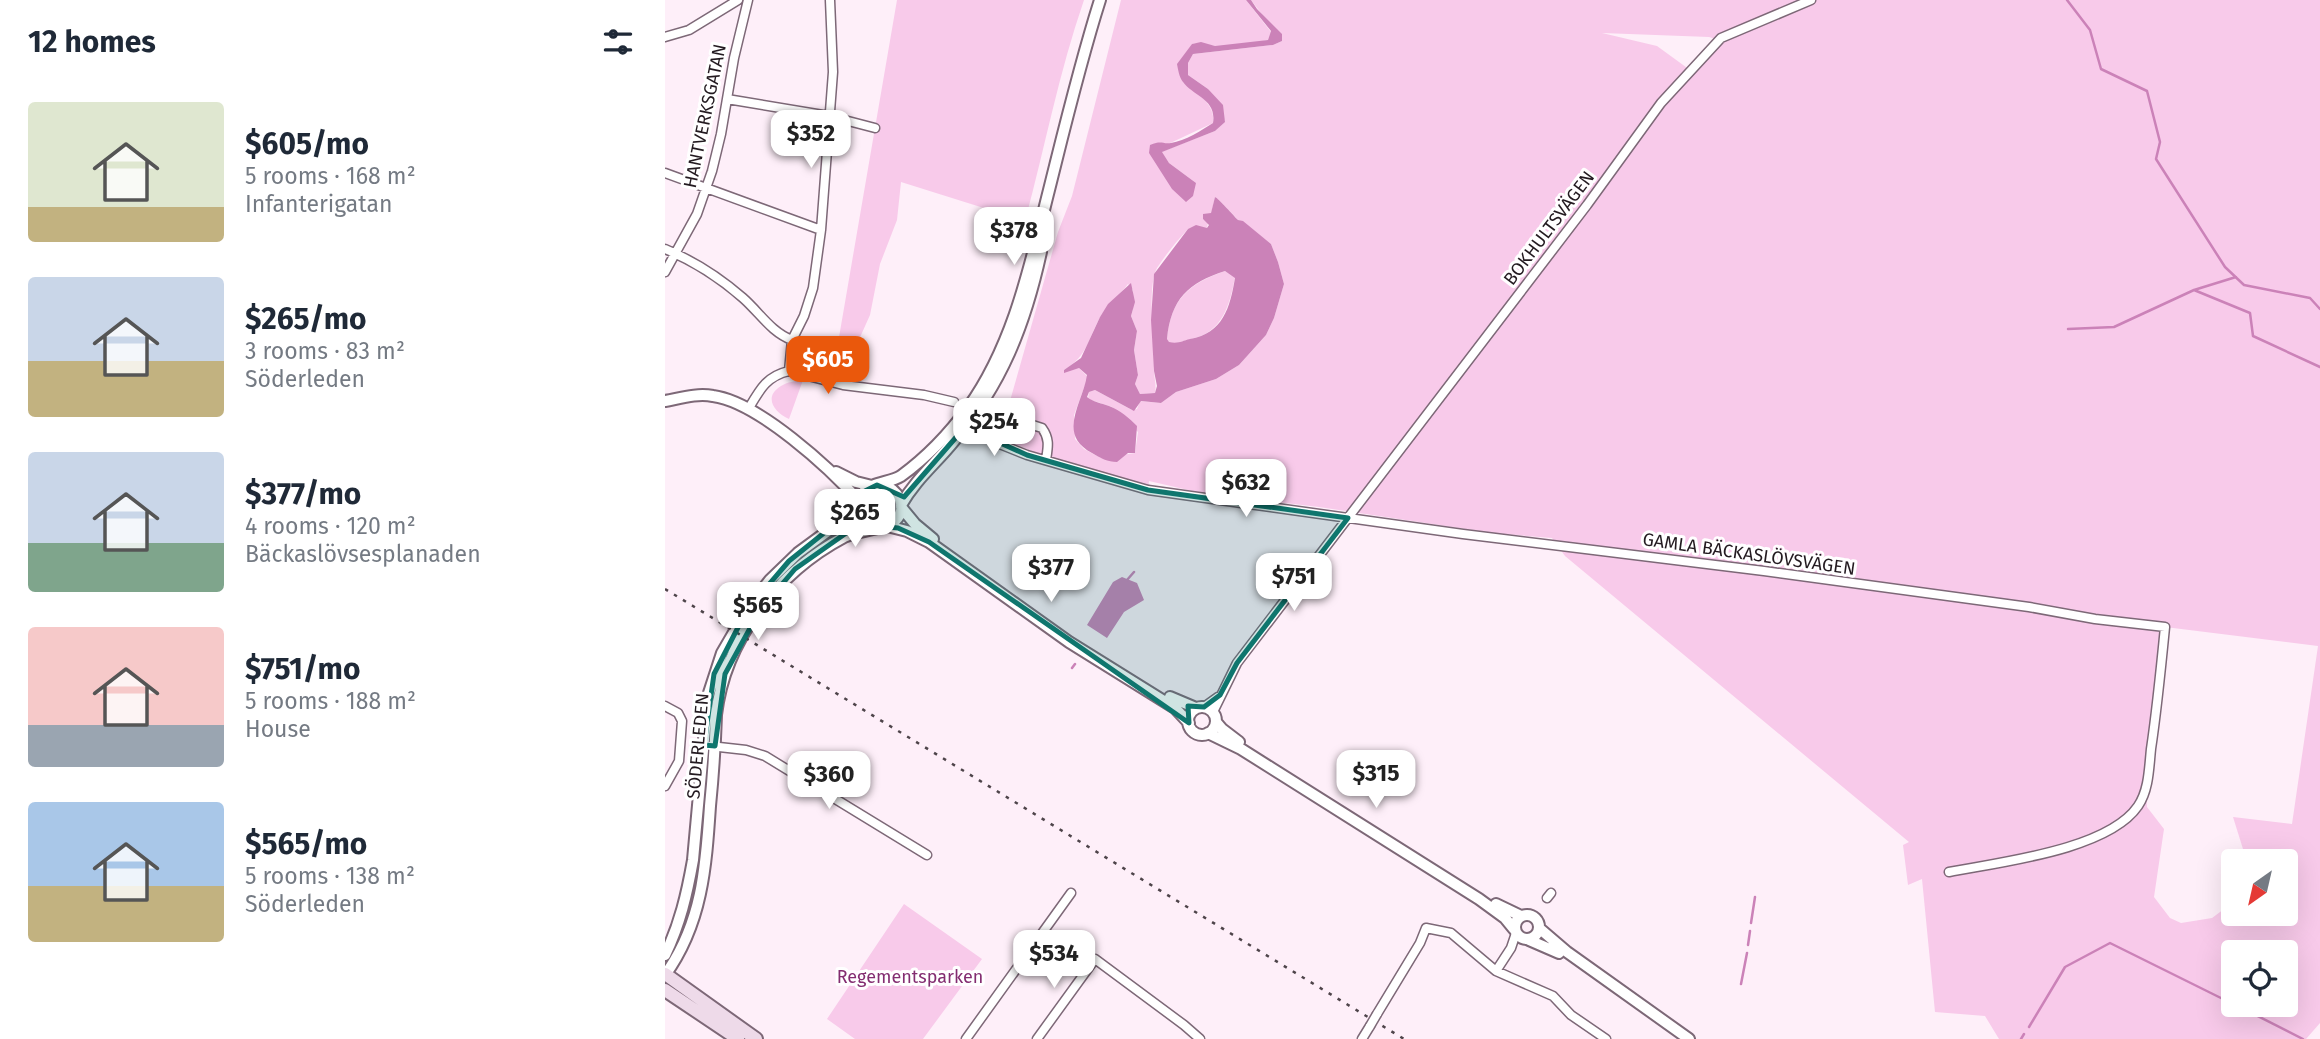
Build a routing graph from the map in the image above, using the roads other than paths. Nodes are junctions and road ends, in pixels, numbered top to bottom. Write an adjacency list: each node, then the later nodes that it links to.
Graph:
1 (738, 0): 6 (street)
2 (748, 0): 7 (street, HANTVERKSGATAN)
3 (830, 0): 8 (street)
4 (1100, 0): 22 (street, SÖDERLEDEN)
5 (1811, 0): 28 (street, BOKHULTSVÄGEN)
6 (665, 37)
7 (727, 99): 8 (street); 11 (street, HANTVERKSGATAN)
8 (829, 116): 9 (street); 12 (street)
9 (875, 128)
10 (665, 173): 11 (street)
11 (707, 188): 12 (street); 14 (street, HANTVERKSGATAN)
12 (821, 230): 16 (street)
13 (665, 249): 14 (street)
14 (675, 253): 15 (street, HANTVERKSGATAN); 16 (street)
15 (665, 272)
16 (792, 340): 17 (street)
17 (789, 371): 19 (street); 20 (street)
18 (665, 401): 20 (street)
19 (954, 402)
20 (749, 408): 24 (street)
21 (988, 411): 23 (street)
22 (961, 425): 23 (street, GAMLA BÄCKASLÖVSVÄGEN); 25 (street, SÖDERLEDEN); 27 (street, SÖDERLEDEN)
23 (1045, 460): 28 (street, GAMLA BÄCKASLÖVSVÄGEN)
24 (824, 466): 25 (street); 26 (street)
25 (882, 486): 26 (street, SÖDERLEDEN); 27 (street)
26 (860, 503): 29 (street); 34 (street, SÖDERLEDEN)
27 (901, 506): 29 (street, SÖDERLEDEN); 31 (street)
28 (1347, 518): 31 (street, BOKHULTSVÄGEN); 37 (street, GAMLA BÄCKASLÖVSVÄGEN)
29 (877, 525): 32 (street); 34 (street, SÖDERLEDEN)
30 (665, 706): 35 (street)
31 (1207, 712): 32 (street); 33 (street); 39 (street)
32 (1189, 723): 33 (street)
33 (1208, 733): 41 (street)
34 (709, 746): 36 (street); 42 (street, SÖDERLEDEN); 44 (street, SÖDERLEDEN)
35 (665, 786)
36 (927, 855)
37 (1949, 872)
38 (1071, 893): 47 (street)
39 (1521, 916): 40 (street); 41 (street)
40 (1539, 928): 41 (street); 54 (street)
41 (1521, 935): 43 (street); 53 (street)
42 (665, 956)
43 (1496, 971): 51 (street, bridge); 52 (street)
44 (665, 975): 49 (main road)
45 (665, 990): 48 (main road)
46 (1197, 1036): 50 (street)
47 (972, 1037)
48 (738, 1039)
49 (756, 1039)
50 (1037, 1039)
51 (1362, 1039)
52 (1607, 1039)
53 (1679, 1039)
54 (1689, 1039)

